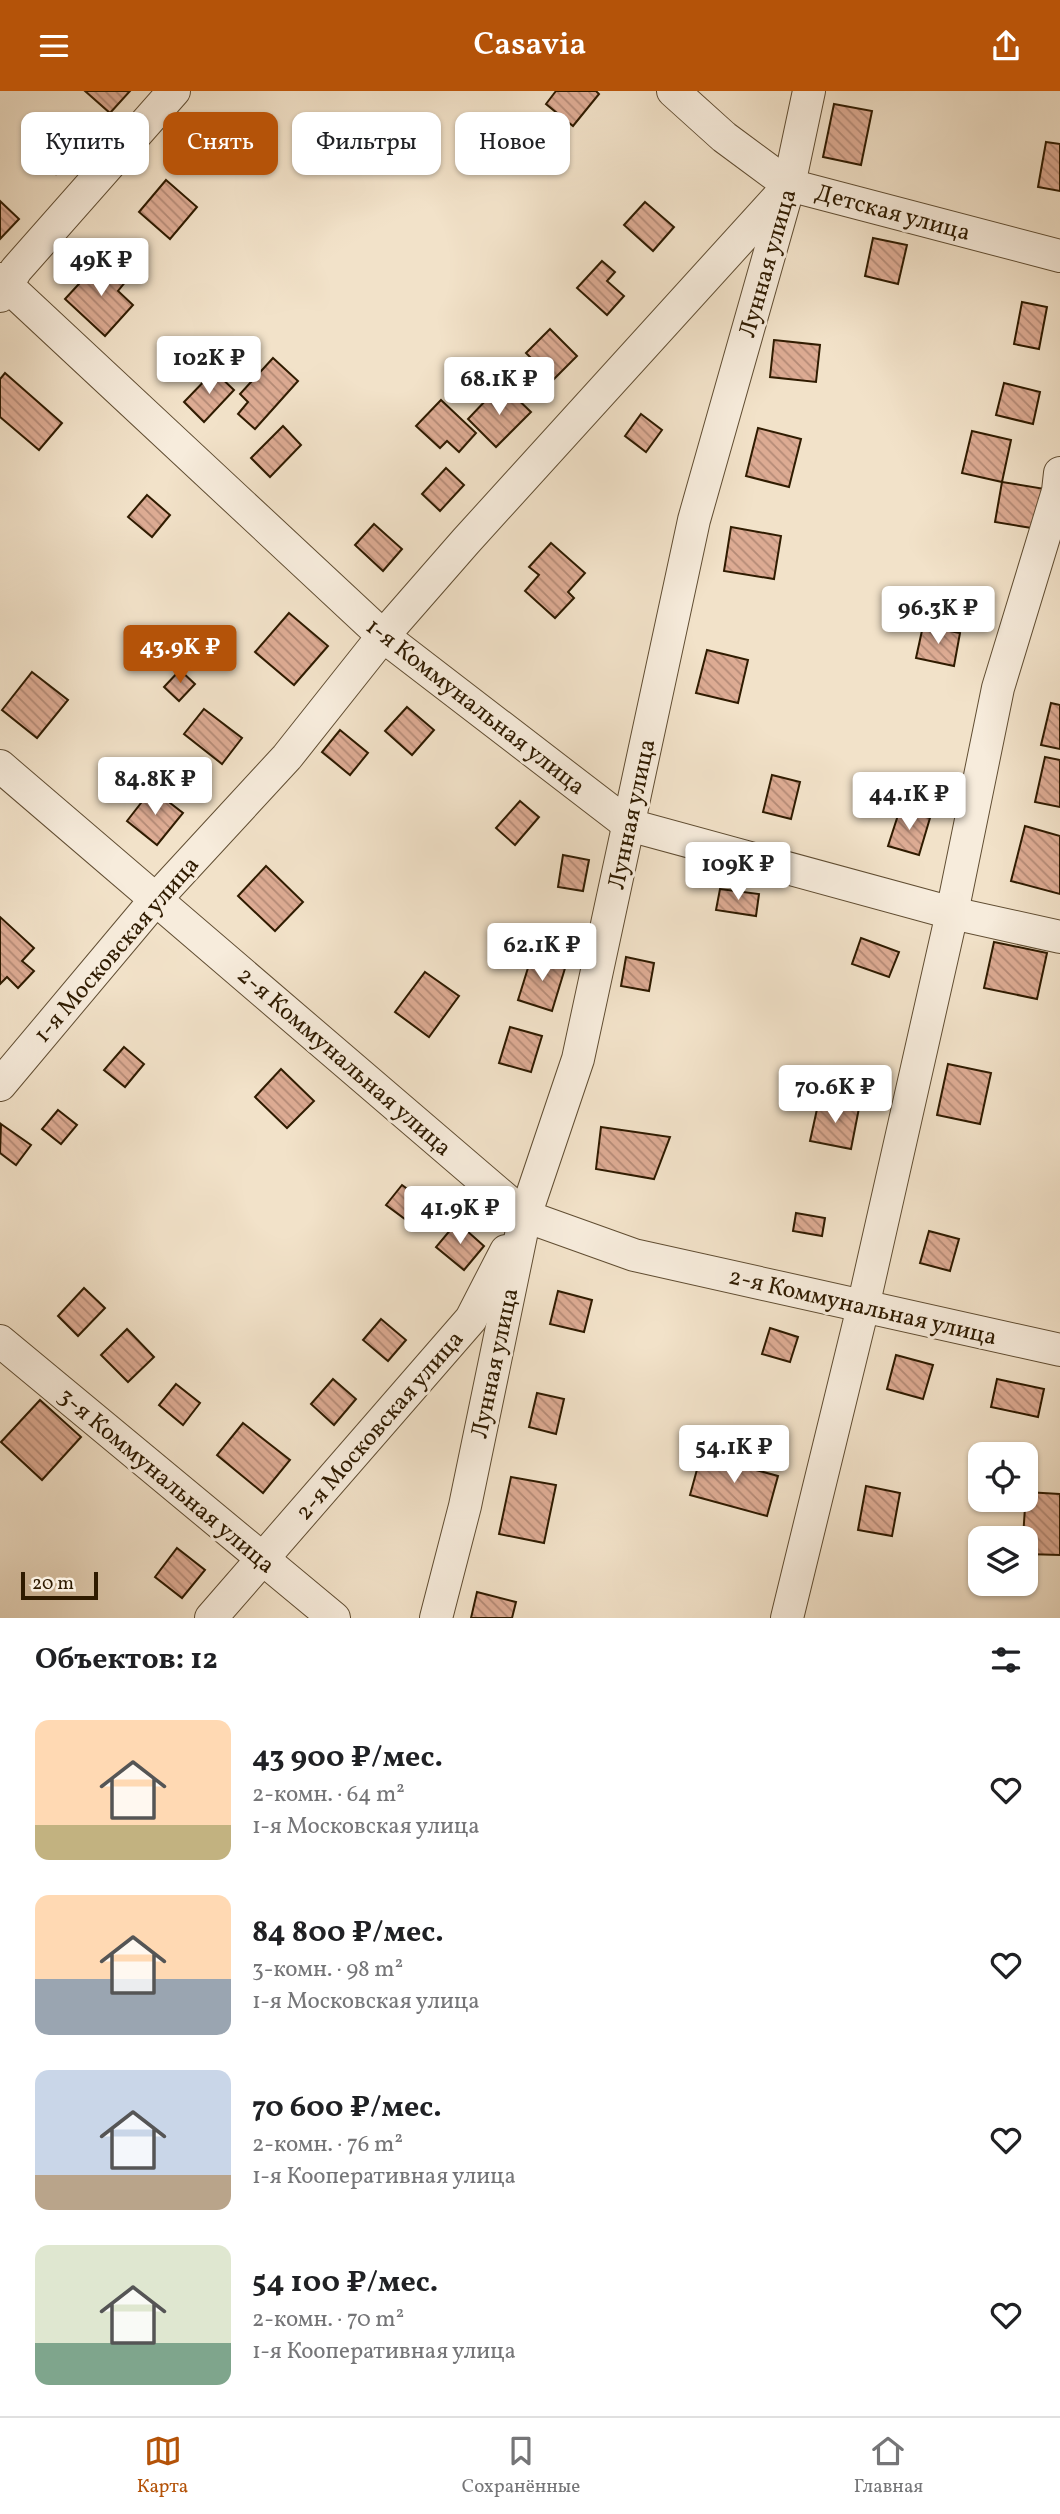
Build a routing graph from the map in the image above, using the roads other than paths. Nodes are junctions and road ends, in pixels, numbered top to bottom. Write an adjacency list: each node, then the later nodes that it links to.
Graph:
1 (174, 91): 6 (street)
2 (673, 91): 4 (street, Детская улица)
3 (809, 91): 4 (street, Лунная улица)
4 (789, 185): 5 (street, Детская улица); 8 (street, 1-я Московская улица); 10 (street, Лунная улица)
5 (1060, 256)
6 (3, 287): 8 (street, 1-я Коммунальная улица)
7 (1060, 473): 12 (street)
8 (383, 636): 10 (street, 1-я Коммунальная улица); 11 (street, 1-я Московская улица)
9 (0, 767): 11 (street, 2-я Коммунальная улица)
10 (629, 825): 12 (street, 1-я Коммунальная улица); 15 (street, Лунная улица)
11 (156, 899): 14 (street, 1-я Московская улица); 15 (street, 2-я Коммунальная улица)
12 (952, 913): 13 (street, 1-я Коммунальная улица); 16 (street)
13 (1060, 937)
14 (0, 1085)
15 (525, 1216): 16 (street, 2-я Коммунальная улица); 19 (street, 2-я Московская улица); 22 (street, Лунная улица)
16 (863, 1307): 18 (street, 2-я Коммунальная улица); 23 (street)
17 (0, 1341): 19 (street, 3-я Коммунальная улица)
18 (1060, 1350)
19 (263, 1559): 20 (street, 2-я Московская улица); 21 (street, 3-я Коммунальная улица)
20 (211, 1618)
21 (334, 1618)
22 (436, 1618)
23 (788, 1618)

